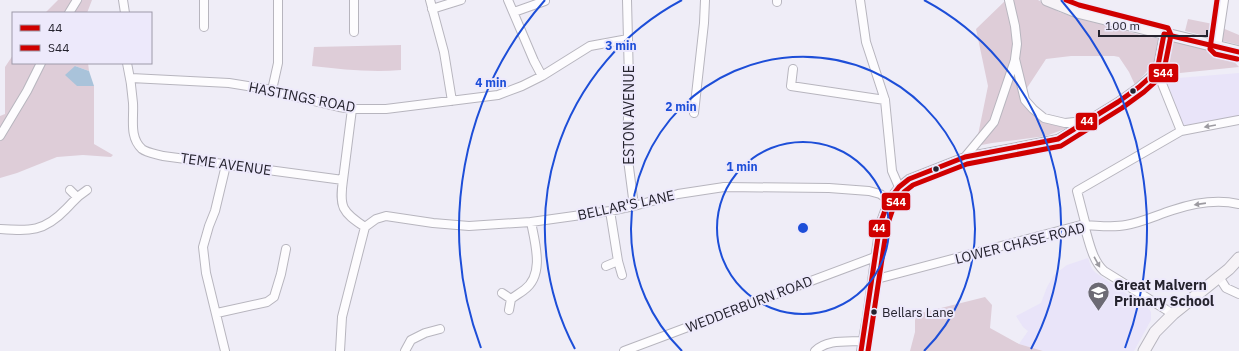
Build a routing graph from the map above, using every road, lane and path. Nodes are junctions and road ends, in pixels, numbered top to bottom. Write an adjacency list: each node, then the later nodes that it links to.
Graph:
1 (77, 0): 17 (street)
2 (124, 0): 18 (street)
3 (204, 0): 20 (street)
4 (278, 0): 33 (street)
5 (354, 0): 21 (street)
6 (430, 0): 16 (street)
7 (461, 0): 16 (street)
8 (508, 0): 19 (street)
9 (627, 0): 23 (street, ESTON AVENUE)
10 (705, 0): 37 (street)
11 (860, 0): 34 (street)
12 (1009, 0): 26 (street)
13 (1048, 0): 22 (main road)
14 (1224, 0): 24 (street)
15 (545, 1): 19 (street)
16 (432, 9): 35 (street)
17 (70, 12)
18 (125, 12)
19 (514, 12): 31 (street)
20 (204, 27)
21 (354, 32)
22 (1164, 34): 24 (main road); 30 (street)
23 (628, 39): 31 (street, HASTINGS ROAD); 51 (street, ESTON AVENUE)
24 (1217, 47): 25 (main road)
25 (1239, 52)
26 (1015, 59): 39 (street); 42 (street)
27 (41, 64): 41 (street)
28 (127, 64): 32 (street, TEME AVENUE)
29 (793, 69): 34 (street)
30 (1156, 71): 39 (street); 40 (street)
31 (542, 76): 35 (street, HASTINGS ROAD)
32 (130, 78): 33 (street, HASTINGS ROAD); 43 (street, TEME AVENUE)
33 (272, 90): 36 (street, HASTINGS ROAD)
34 (885, 100): 45 (street)
35 (452, 101): 36 (street, HASTINGS ROAD)
36 (352, 109): 44 (street)
37 (694, 113)
38 (1239, 120): 40 (street, one-way to 40)
39 (1088, 121): 42 (street)
40 (1181, 131): 54 (street)
41 (0, 136)
42 (965, 157): 45 (street)
43 (226, 165): 44 (street, TEME AVENUE); 69 (street)
44 (343, 180): 55 (street)
45 (899, 187): 49 (street)
46 (70, 190): 48 (street)
47 (87, 190): 48 (street)
48 (77, 196): 56 (street)
49 (889, 200): 51 (street, BELLAR'S LANE); 58 (street)
50 (1239, 204): 54 (street, LOWER CHASE ROAD, one-way to 54)
51 (634, 206): 52 (street, BELLAR'S LANE)
52 (610, 211): 53 (street, BELLAR'S LANE); 60 (street)
53 (531, 222): 55 (street, BELLAR'S LANE); 67 (street)
54 (1084, 225): 64 (street, LOWER CHASE ROAD); 70 (street, one-way to 70)
55 (365, 227): 74 (street)
56 (0, 229)
57 (286, 249): 69 (street)
58 (875, 257): 64 (street); 76 (street, WEDDERBURN ROAD)
59 (1239, 258): 63 (main road)
60 (618, 261): 61 (street); 62 (street)
61 (606, 266)
62 (622, 275)
63 (1219, 277): 66 (street); 70 (main road)
64 (873, 280): 72 (street)
65 (502, 294): 67 (street)
66 (1239, 294)
67 (511, 299): 68 (street)
68 (509, 310)
69 (217, 313): 73 (street)
70 (1173, 314): 79 (main road)
71 (440, 329): 75 (street)
72 (863, 342): 77 (street); 78 (street)
73 (225, 351)
74 (340, 351)
75 (405, 351)
76 (624, 351)
77 (815, 351)
78 (860, 351)
79 (1144, 351)

